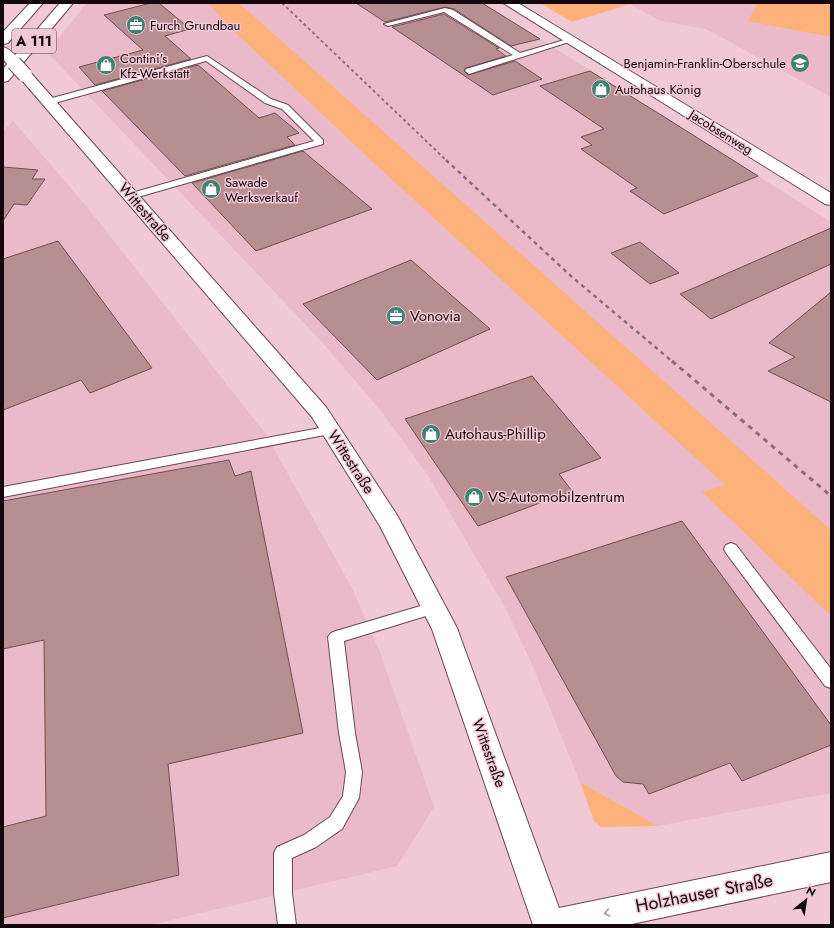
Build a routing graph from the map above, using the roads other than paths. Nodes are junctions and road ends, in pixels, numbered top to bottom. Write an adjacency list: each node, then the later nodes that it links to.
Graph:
1 (37, 3): 5 (main road, A 111)
2 (66, 3): 10 (main road, A 111)
3 (509, 3): 6 (main road, Jacobsenweg)
4 (388, 24): 8 (lane)
5 (3, 40)
6 (571, 40): 8 (lane); 13 (main road, Jacobsenweg)
7 (3, 51): 11 (main road, Wittestraße, bridge)
8 (518, 56): 9 (lane)
9 (469, 71)
10 (3, 78)
11 (48, 102): 12 (main road, Wittestraße); 12 (lane)
12 (131, 196): 14 (main road, Wittestraße)
13 (831, 200)
14 (331, 430): 15 (lane); 17 (main road, Wittestraße)
15 (3, 492)
16 (731, 549): 18 (lane)
17 (434, 608): 20 (lane); 21 (main road, Wittestraße)
18 (831, 681)
19 (831, 868): 22 (main road, Holzhauser Straße, one-way to 22)
20 (287, 925)
21 (549, 925)
22 (553, 925)

